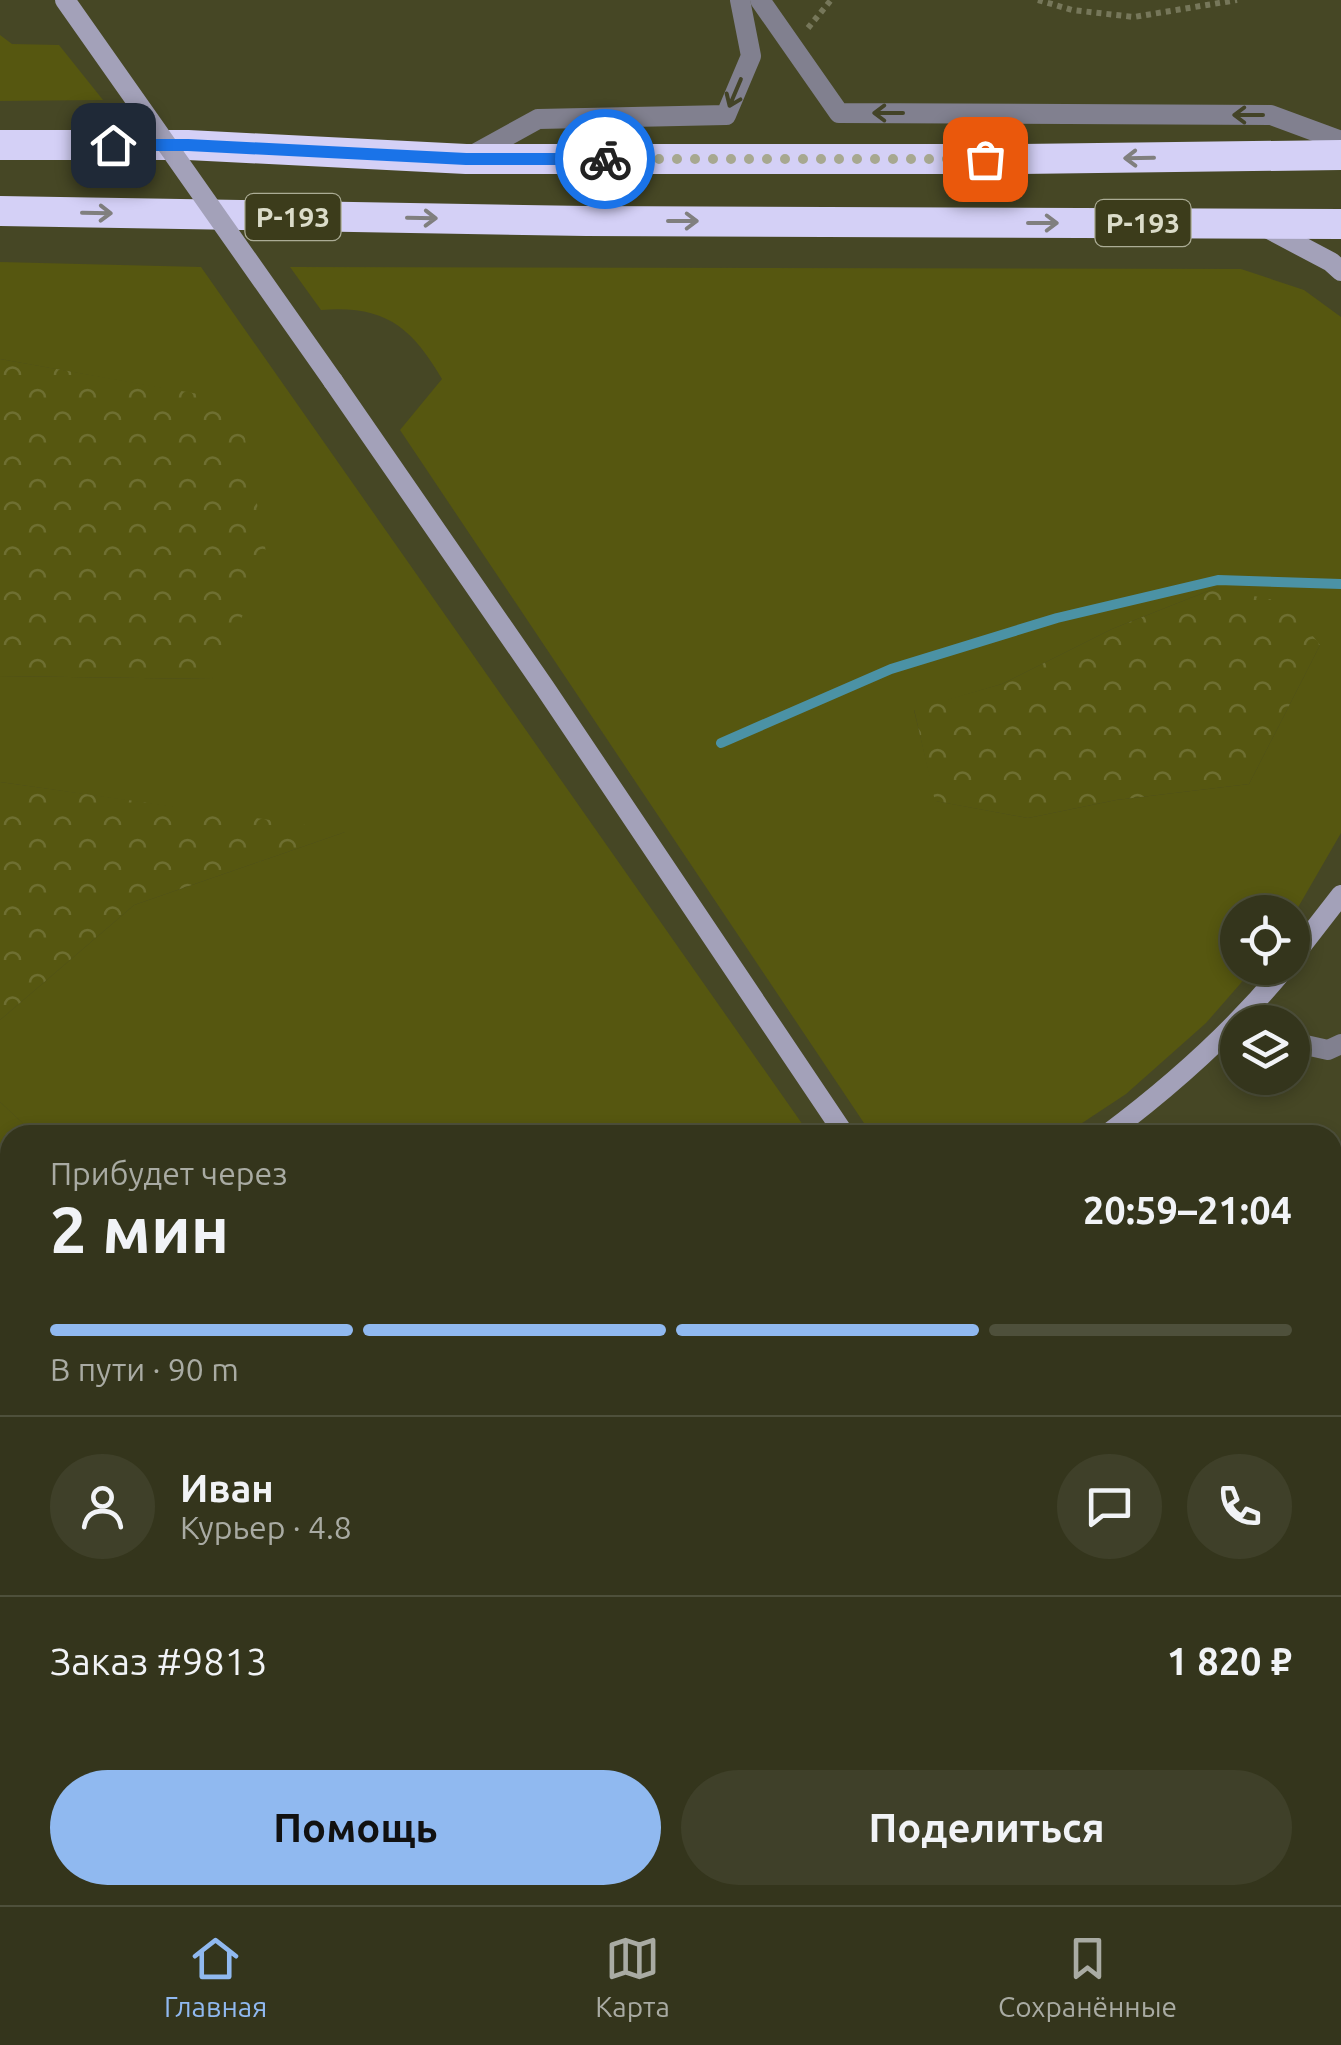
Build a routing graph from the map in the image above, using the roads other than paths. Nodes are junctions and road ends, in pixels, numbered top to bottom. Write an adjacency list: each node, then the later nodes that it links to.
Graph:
1 (66, 0): 19 (street, bridge)
2 (740, 0): 7 (street, one-way to 7)
3 (760, 0): 4 (street, one-way to 3)
4 (1341, 141)
5 (0, 145): 7 (highway, Р-193)
6 (1341, 155): 7 (highway, Р-193, one-way to 7)
7 (466, 159)
8 (0, 211): 9 (highway, Р-193, one-way to 9)
9 (1256, 223): 10 (highway, Р-193); 11 (street)
10 (1341, 224)
11 (1341, 271)
12 (1341, 895): 13 (street)
13 (1310, 935)
14 (1270, 985): 15 (street)
15 (1252, 1005)
16 (1220, 1039): 20 (street)
17 (1341, 1044): 18 (street)
18 (1310, 1046)
19 (838, 1125)
20 (1120, 1125)

